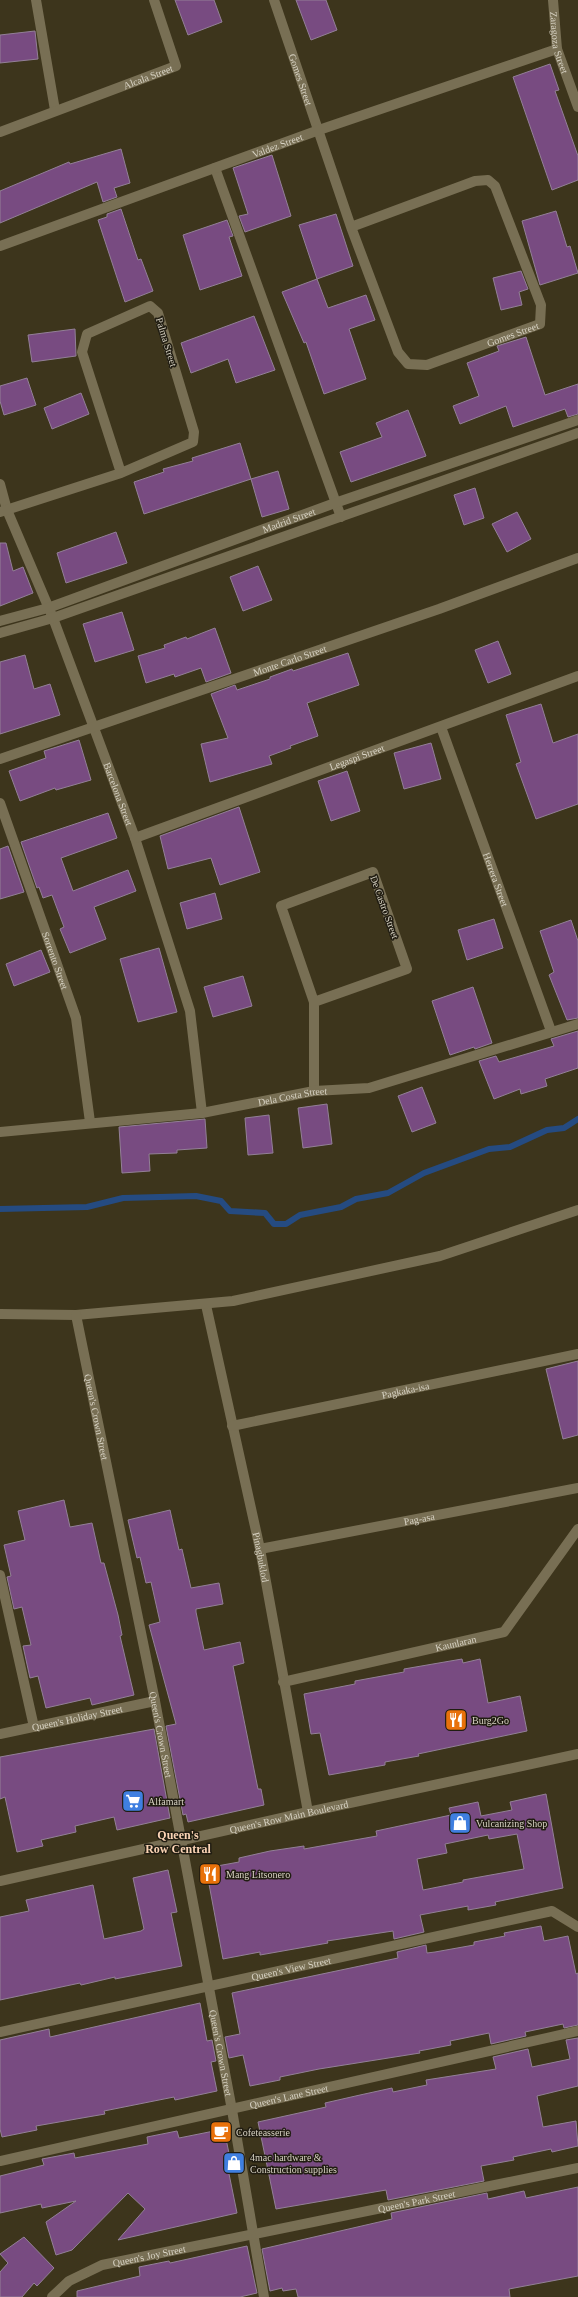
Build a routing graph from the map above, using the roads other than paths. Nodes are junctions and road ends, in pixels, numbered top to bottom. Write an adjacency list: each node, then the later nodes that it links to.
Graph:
1 (36, 0): 7 (street)
2 (154, 0): 7 (street, Alcala Street)
3 (274, 0): 8 (street, Gomes Street)
4 (553, 0): 5 (street, Zaragoza Street)
5 (557, 49): 6 (street, Zaragoza Street); 8 (street, Valdez Street)
6 (578, 107)
7 (55, 110): 9 (street, Alcala Street)
8 (319, 130): 10 (street, Valdez Street); 11 (street, Gomes Street)
9 (0, 132)
10 (215, 168): 12 (street, Valdez Street); 17 (street)
11 (351, 227): 11 (street, Gomes Street)
12 (0, 246)
13 (578, 420): 17 (street, Madrid Street)
14 (578, 433): 19 (street, Madrid Street)
15 (121, 473): 15 (street, Palma Street); 18 (street, Palma Street)
16 (0, 484): 18 (street, Barcelona Street)
17 (335, 503): 19 (street); 21 (street, Madrid Street)
18 (4, 511): 21 (street, Barcelona Street)
19 (341, 517): 22 (street, Madrid Street)
20 (578, 558): 27 (street, Monte Carlo Street)
21 (48, 608): 22 (street, Barcelona Street); 23 (street, Madrid Street)
22 (53, 618): 24 (street, Madrid Street); 27 (street, Barcelona Street)
23 (0, 621)
24 (0, 633)
25 (578, 676): 26 (street, Legaspi Street)
26 (441, 727): 30 (street, Legaspi Street); 33 (street, Herrera Street)
27 (94, 729): 28 (street, Monte Carlo Street); 30 (street, Barcelona Street)
28 (0, 760)
29 (0, 803): 36 (street, Sorrento Street)
30 (135, 838): 35 (street, Barcelona Street)
31 (314, 1002): 31 (street, De Castro Street); 34 (street, De Castro Street)
32 (578, 1024): 33 (street, Dela Costa Street)
33 (551, 1031): 34 (street, Dela Costa Street)
34 (314, 1091): 35 (street, Dela Costa Street)
35 (202, 1113): 36 (street, Dela Costa Street)
36 (90, 1122): 37 (street, Dela Costa Street)
37 (0, 1132)
38 (578, 1210): 39 (street)
39 (206, 1305): 41 (street); 43 (street, Pinagbuklod)
40 (0, 1314): 41 (street)
41 (76, 1315): 49 (street, Queen's Crown Street)
42 (578, 1354): 43 (street, Pagkaka-isa)
43 (232, 1426): 46 (street, Pinagbuklod)
44 (578, 1488): 46 (street, Pag-asa)
45 (578, 1529): 48 (street, Kaunlaran)
46 (260, 1549): 48 (street, Pinagbuklod)
47 (0, 1575): 50 (street)
48 (283, 1682): 53 (street, Pinagbuklod)
49 (155, 1701): 50 (street, Queen's Holiday Street); 54 (street, Queen's Crown Street)
50 (34, 1727): 51 (street, Queen's Holiday Street)
51 (0, 1734)
52 (578, 1754): 53 (street, Queen's Row Main Boulevard)
53 (308, 1812): 54 (street, Queen's Row Main Boulevard)
54 (181, 1841): 55 (street, Queen's Row Main Boulevard); 57 (street, Queen's Crown Street)
55 (0, 1881)
56 (578, 1927): 57 (street, Queen's View Street)
57 (208, 1985): 59 (street, Queen's View Street); 60 (street, Queen's Crown Street)
58 (578, 2031): 60 (street, Queen's Lane Street)
59 (0, 2032)
60 (232, 2110): 61 (street, Queen's Lane Street); 63 (street, Queen's Crown Street)
61 (0, 2161)
62 (578, 2168): 63 (street, Queen's Park Street)
63 (254, 2232): 64 (street, Queen's Joy Street); 65 (street, Queen's Crown Street)
64 (52, 2297)
65 (264, 2297)

